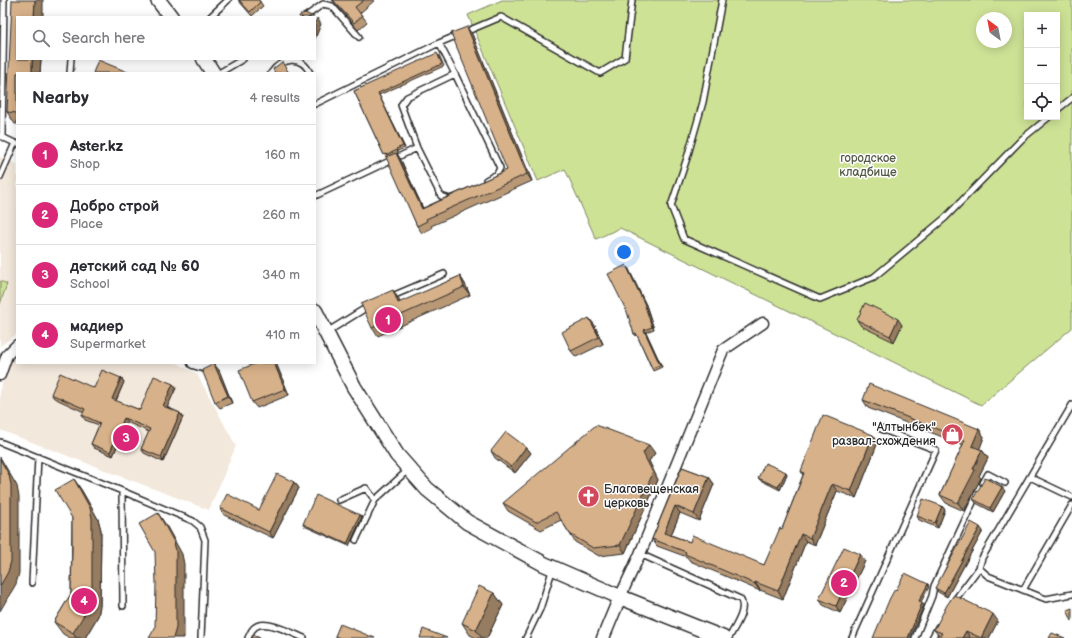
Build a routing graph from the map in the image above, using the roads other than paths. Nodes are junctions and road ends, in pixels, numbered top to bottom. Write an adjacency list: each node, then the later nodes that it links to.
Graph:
1 (4, 0): 26 (lane)
2 (158, 0): 6 (main road)
3 (228, 0): 7 (lane)
4 (632, 0): 10 (lane)
5 (722, 0): 25 (lane)
6 (170, 16)
7 (211, 16)
8 (306, 16): 9 (lane)
9 (359, 37)
10 (439, 43): 21 (lane); 23 (lane)
11 (71, 60): 16 (lane)
12 (205, 60): 17 (main road)
13 (240, 60): 18 (lane)
14 (289, 60): 19 (lane)
15 (289, 60): 20 (lane)
16 (70, 72)
17 (212, 72)
18 (222, 72)
19 (272, 72)
20 (309, 72)
21 (456, 74): 28 (lane); 30 (lane)
22 (1072, 98): 24 (lane)
23 (316, 104)
24 (1060, 108)
25 (1045, 120)
26 (1, 136): 27 (lane)
27 (16, 143): 29 (lane)
28 (417, 148): 31 (lane); 32 (lane)
29 (0, 177)
30 (483, 181)
31 (457, 195)
32 (316, 196)
33 (444, 274): 34 (lane)
34 (382, 301)
35 (375, 304): 38 (lane)
36 (316, 313): 38 (main road)
37 (763, 323): 56 (street)
38 (326, 333): 47 (main road)
39 (16, 346): 42 (street)
40 (196, 364): 41 (street)
41 (206, 364)
42 (0, 375)
43 (1072, 405): 48 (lane)
44 (881, 429): 73 (lane)
45 (0, 442): 46 (lane)
46 (38, 457): 50 (lane); 59 (lane)
47 (409, 469): 53 (lane); 57 (main road)
48 (1030, 477): 51 (lane); 58 (lane)
49 (1005, 483): 74 (lane)
50 (122, 491): 63 (lane); 66 (lane)
51 (1072, 497)
52 (339, 500): 53 (lane)
53 (376, 500): 55 (lane)
54 (1072, 505): 60 (lane)
55 (356, 540)
56 (640, 554): 62 (street); 72 (lane)
57 (553, 568): 62 (main road); 69 (lane)
58 (979, 568): 60 (lane); 64 (lane)
59 (32, 583)
60 (1023, 590): 61 (lane)
61 (1072, 594)
62 (620, 597): 70 (street); 71 (main road)
63 (123, 606)
64 (950, 606)
65 (942, 619): 75 (lane)
66 (201, 638)
67 (248, 638): 68 (lane)
68 (304, 638)
69 (526, 638)
70 (603, 638)
71 (723, 638)
72 (729, 638)
73 (852, 638)
74 (915, 638)
75 (932, 638)

